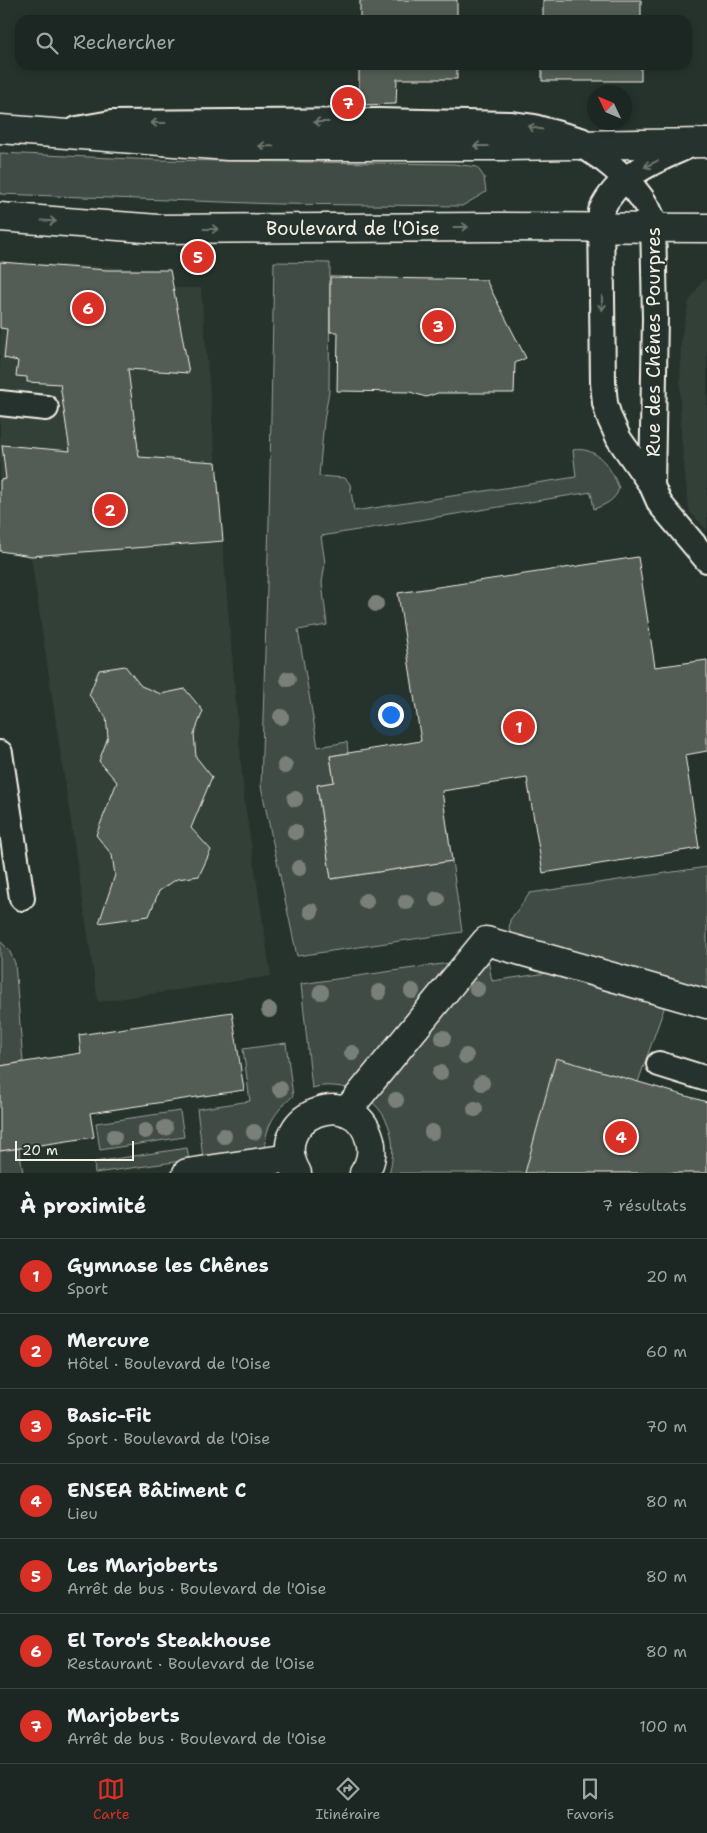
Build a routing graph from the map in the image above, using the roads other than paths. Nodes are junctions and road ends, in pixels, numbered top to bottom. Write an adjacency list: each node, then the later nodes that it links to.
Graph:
1 (0, 129): 3 (main road, one-way to 1)
2 (701, 143): 3 (main road); 4 (lane, Rue des Chênes Pourpres, one-way to 4)
3 (590, 145): 4 (lane, Rue des Chênes Pourpres)
4 (624, 179): 6 (lane, Rue des Chênes Pourpres); 7 (lane, Rue des Chênes Pourpres)
5 (0, 217): 6 (main road, Boulevard de l'Oise, one-way to 6)
6 (600, 228): 7 (main road, Boulevard de l'Oise); 11 (lane, Rue des Chênes Pourpres, one-way to 11)
7 (655, 228): 8 (main road, Boulevard de l'Oise); 11 (lane, Rue des Chênes Pourpres)
8 (707, 228)
9 (0, 403): 10 (lane)
10 (46, 408)
11 (652, 486): 12 (lane, Rue des Chênes Pourpres)
12 (707, 560)
13 (0, 753): 14 (lane)
14 (22, 898)
15 (707, 1004): 18 (main road)
16 (659, 1064): 17 (lane)
17 (707, 1080)
18 (346, 1112): 19 (main road); 21 (main road)
19 (294, 1166): 20 (main road)
20 (187, 1173)
21 (364, 1173)

